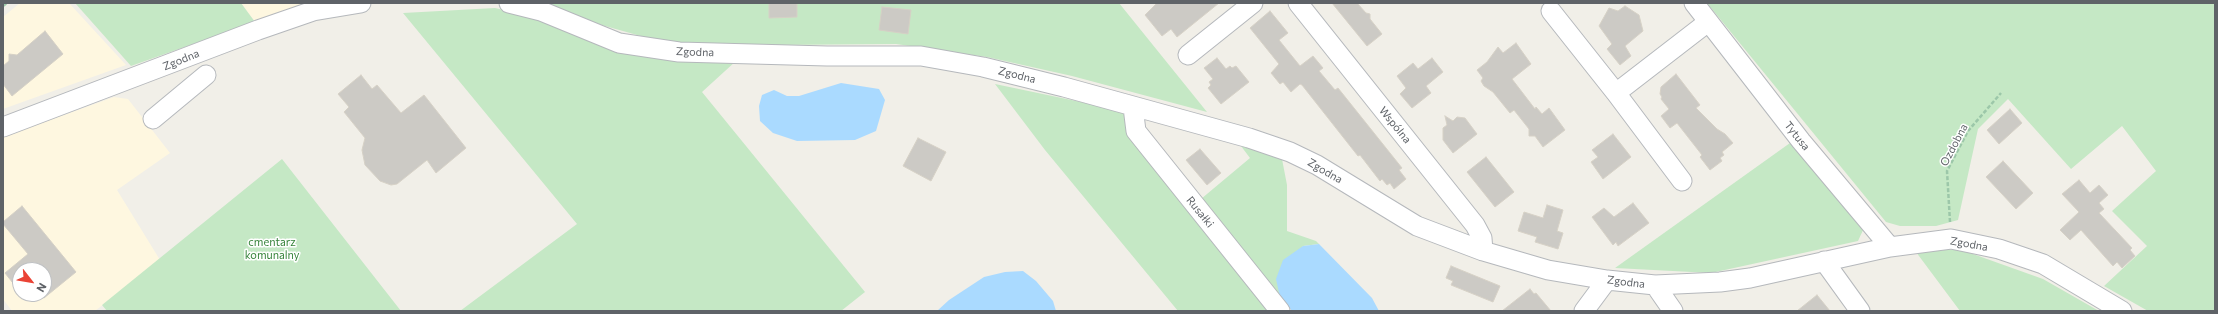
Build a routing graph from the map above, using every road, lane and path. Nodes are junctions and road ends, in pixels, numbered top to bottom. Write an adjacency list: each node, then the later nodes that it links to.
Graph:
1 (7, 3): 7 (path)
2 (361, 3): 16 (street, Zgodna)
3 (509, 3): 14 (street, Zgodna)
4 (1253, 3): 10 (street)
5 (1298, 3): 20 (street, Wspólna)
6 (1694, 3): 9 (street, Tytusa)
7 (3, 6)
8 (1552, 11): 12 (street)
9 (1708, 22): 12 (street); 19 (street, Tytusa)
10 (1188, 55)
11 (206, 75): 15 (street)
12 (1616, 93): 17 (street)
13 (2000, 93): 18 (path, Ozdobna)
14 (1133, 107): 20 (street, Zgodna); 24 (street, Rusałki)
15 (153, 119)
16 (3, 127)
17 (1682, 181)
18 (1951, 239): 19 (street, Zgodna); 28 (street, Zgodna)
19 (1890, 247): 21 (street, Zgodna)
20 (1483, 251): 22 (street, Zgodna)
21 (1824, 261): 23 (street, Zgodna); 27 (street)
22 (1607, 280): 23 (street, Zgodna); 25 (street)
23 (1654, 285): 26 (street)
24 (1280, 311)
25 (1584, 311)
26 (1673, 311)
27 (1860, 311)
28 (2122, 311)

